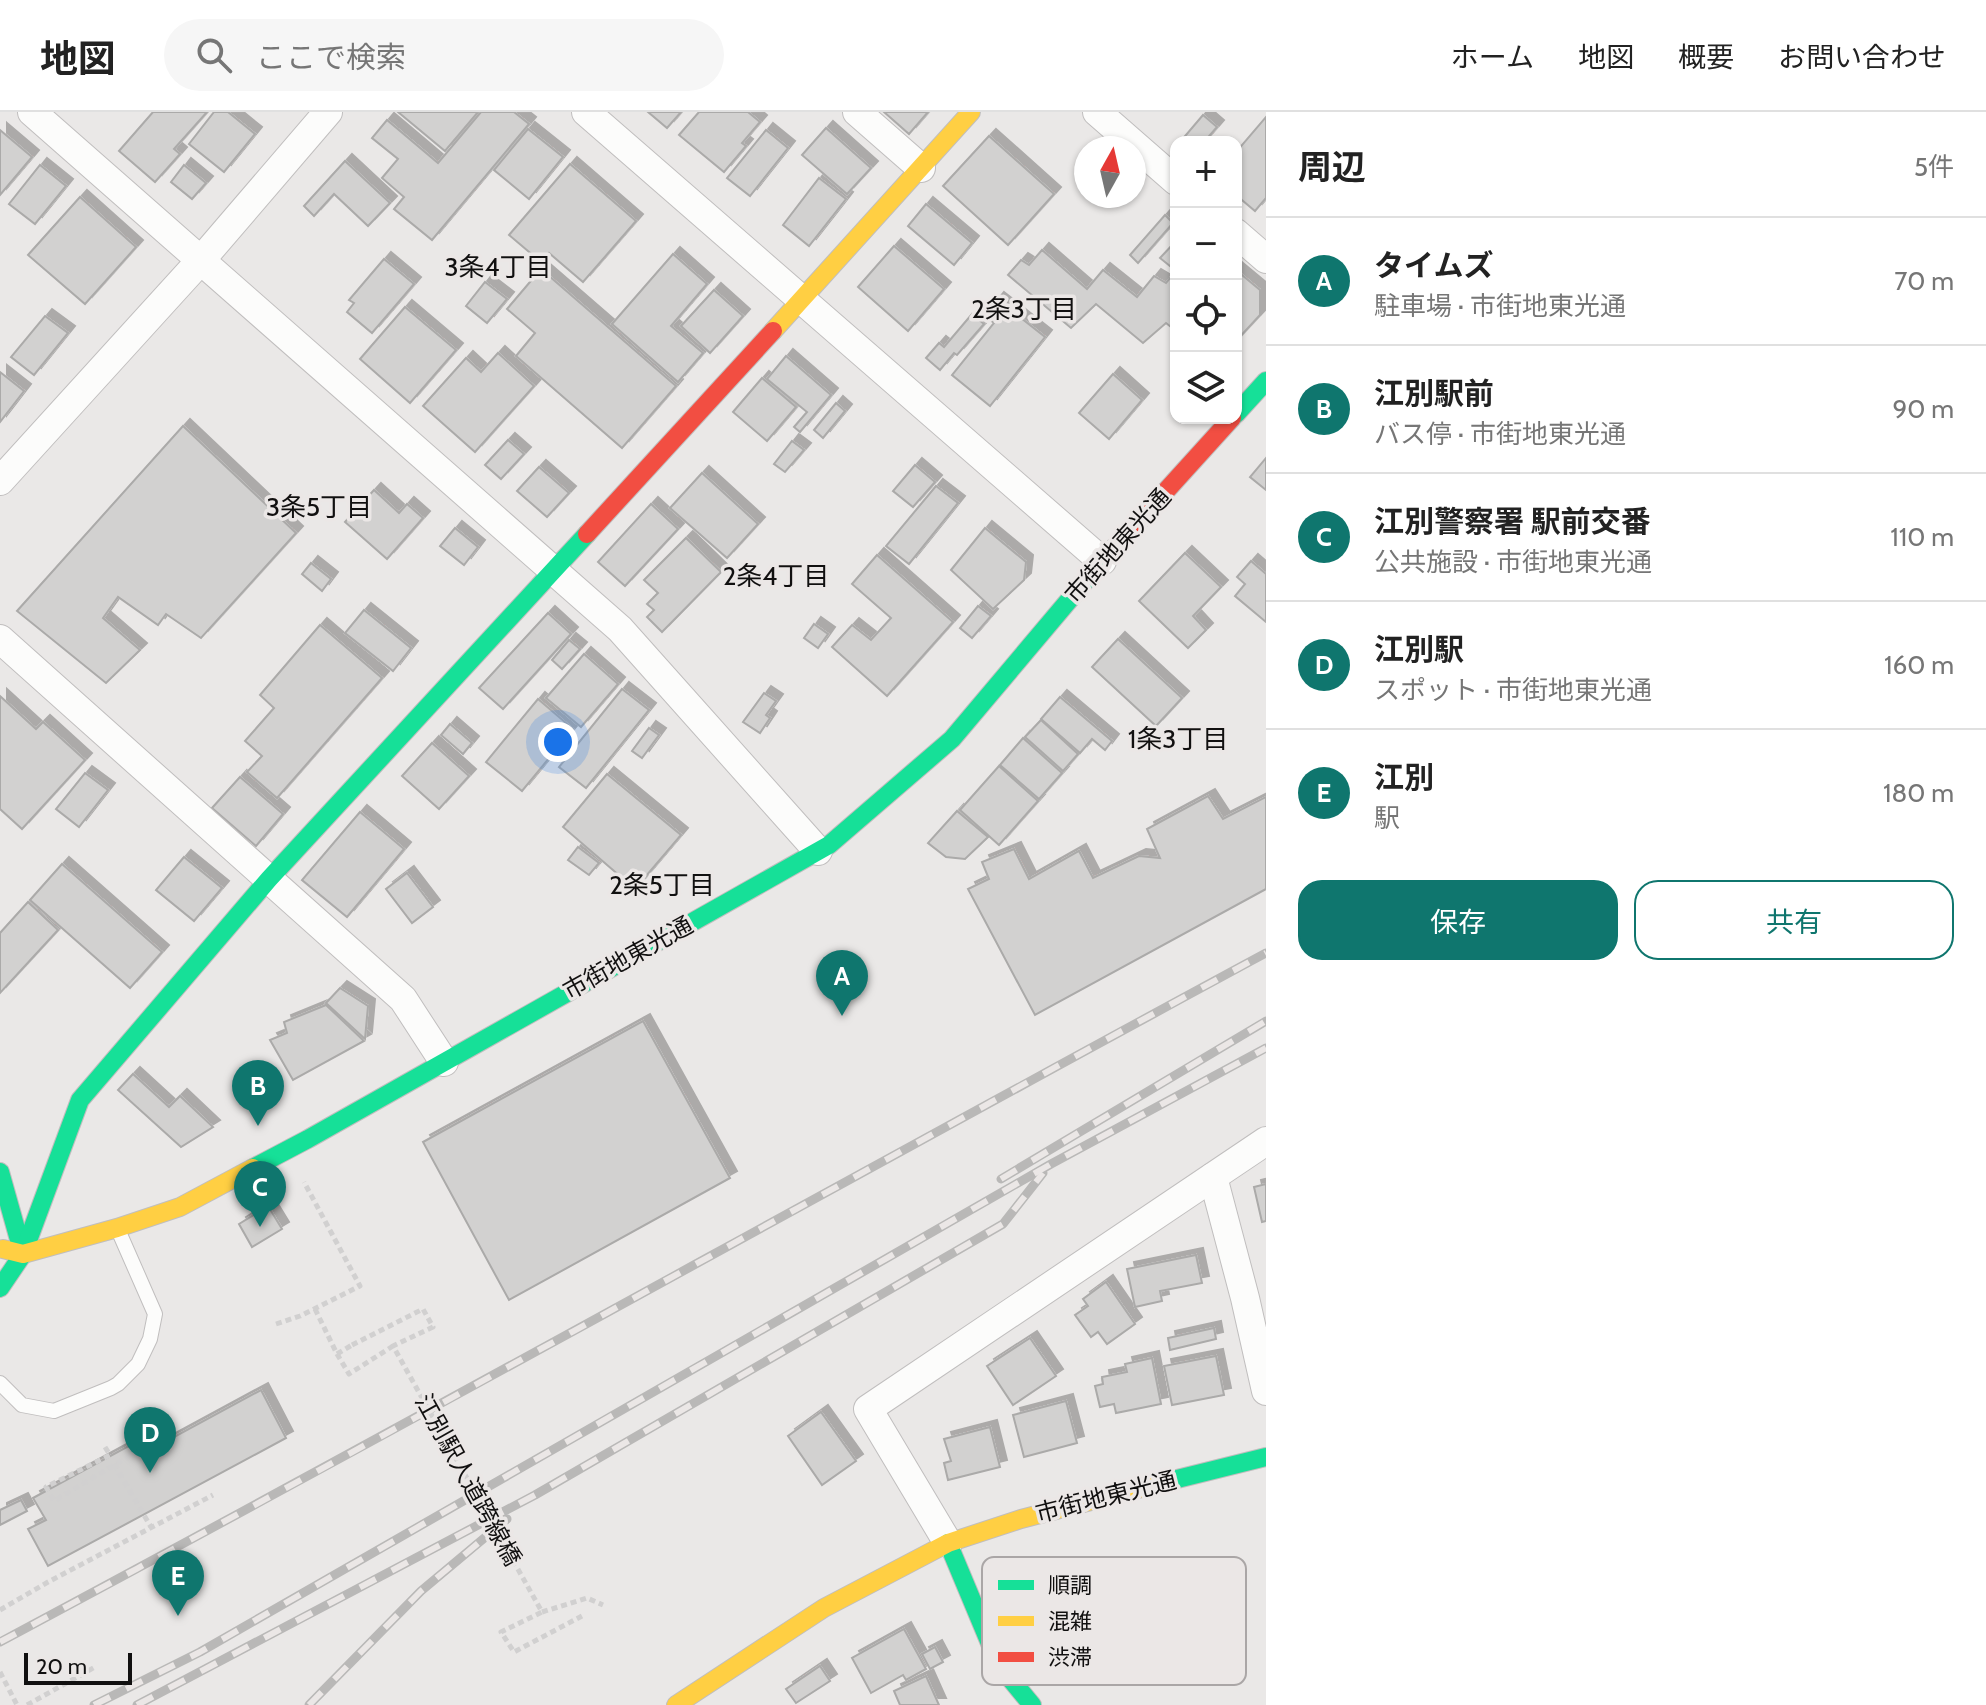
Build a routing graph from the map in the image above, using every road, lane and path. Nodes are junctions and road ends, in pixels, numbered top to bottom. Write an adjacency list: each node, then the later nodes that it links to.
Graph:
1 (32, 112): 11 (street)
2 (328, 112): 11 (street)
3 (586, 112): 12 (street)
4 (857, 112): 7 (street)
5 (971, 112): 7 (street)
6 (1097, 112): 8 (street)
7 (921, 168): 12 (street)
8 (1170, 176)
9 (1242, 238): 10 (street)
10 (1266, 259)
11 (201, 260): 16 (street); 18 (street)
12 (802, 300): 17 (street); 18 (street)
13 (1266, 381): 14 (street, 市街地東光通)
14 (1242, 407)
15 (1227, 424): 17 (street, 市街地東光通)
16 (0, 481)
17 (1102, 561): 20 (street, 市街地東光通)
18 (553, 570): 20 (street); 21 (street)
19 (0, 639): 21 (street)
20 (818, 851): 22 (street, 市街地東光通)
21 (269, 879): 22 (street); 29 (street)
22 (444, 1062): 27 (street, 市街地東光通)
23 (1266, 1141): 25 (street)
24 (0, 1172): 29 (street)
25 (1213, 1177): 31 (street); 44 (street)
26 (302, 1178): 32 (path)
27 (117, 1228): 29 (street, 市街地東光通); 36 (lane)
28 (0, 1249): 29 (street)
29 (23, 1254): 30 (street)
30 (0, 1288)
31 (1255, 1295): 37 (street)
32 (315, 1309): 33 (path); 35 (path)
33 (276, 1324)
34 (393, 1346): 35 (path); 35 (path, bridge); 47 (path, 江別駅人道跨線橋, bridge)
35 (337, 1354)
36 (0, 1383)
37 (1266, 1391)
38 (145, 1426): 41 (path)
39 (105, 1447): 41 (path)
40 (1266, 1457): 44 (street, 市街地東光通)
41 (114, 1464): 43 (path)
42 (213, 1495): 43 (path)
43 (151, 1527): 46 (path)
44 (948, 1543): 49 (street); 55 (street, 市街地東光通)
45 (603, 1605): 47 (path)
46 (0, 1610)
47 (542, 1612): 48 (path, bridge)
48 (582, 1616)
49 (982, 1624)
50 (95, 1667): 54 (path)
51 (0, 1672): 53 (path)
52 (1016, 1685): 56 (street)
53 (17, 1705)
54 (27, 1705)
55 (676, 1705)
56 (1032, 1705)

